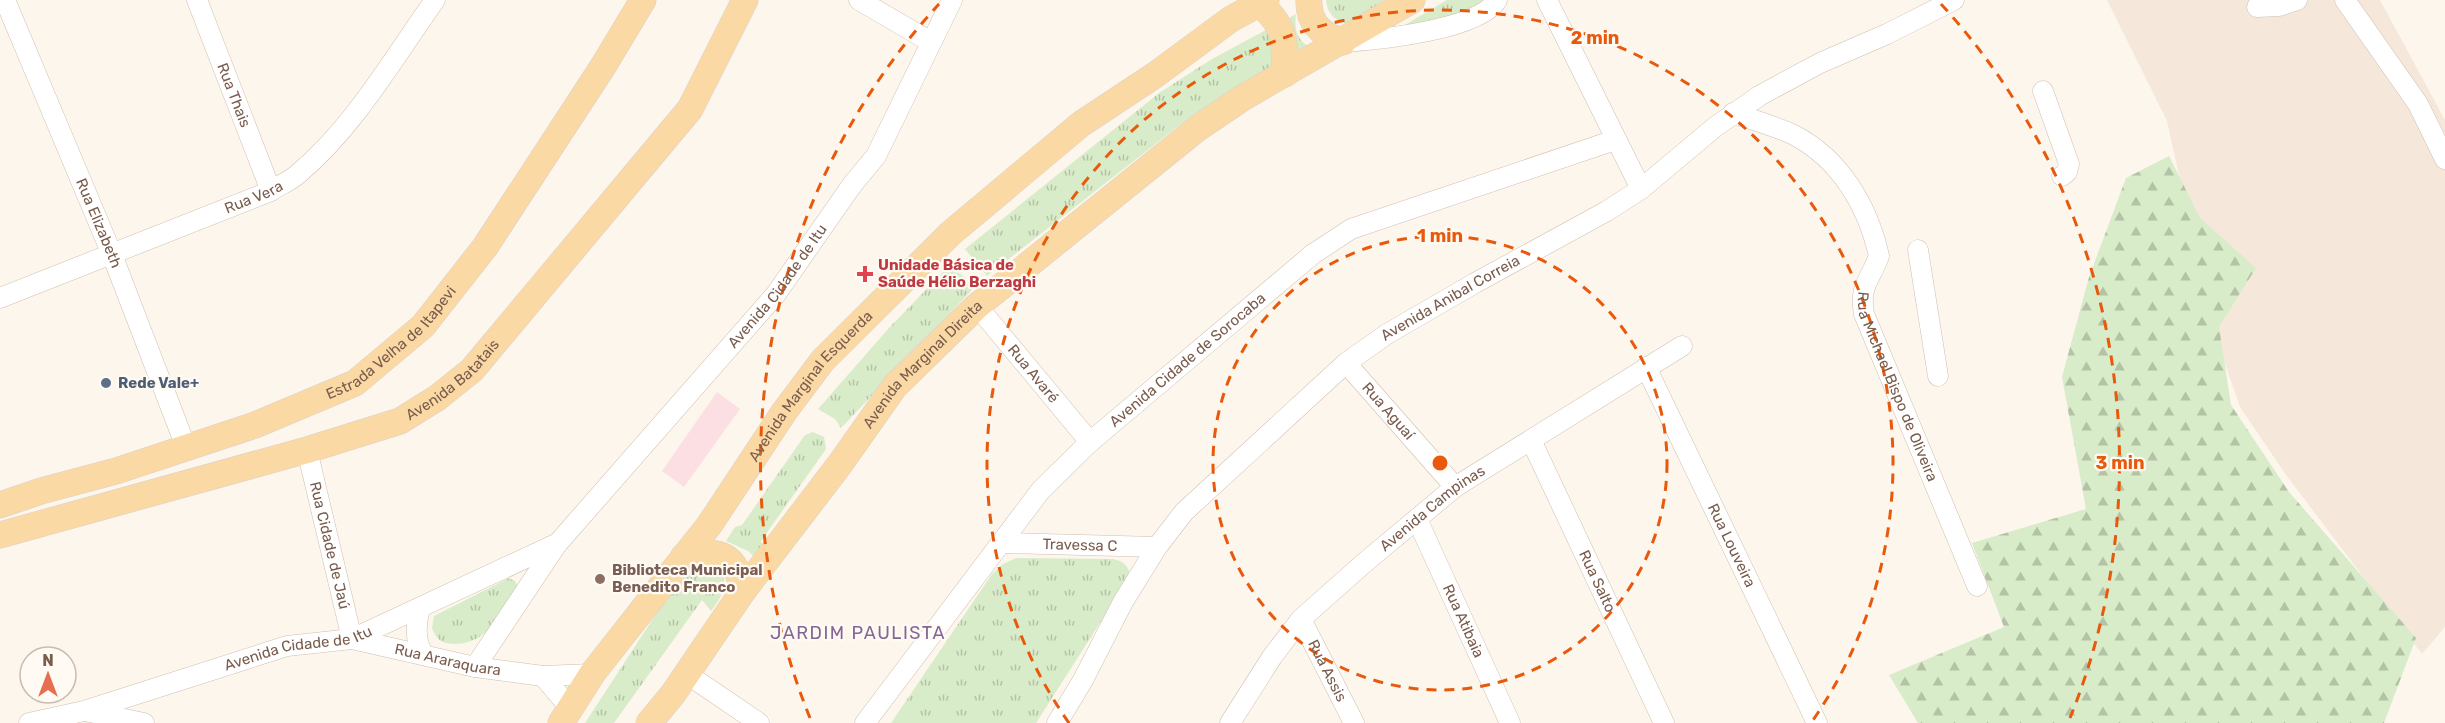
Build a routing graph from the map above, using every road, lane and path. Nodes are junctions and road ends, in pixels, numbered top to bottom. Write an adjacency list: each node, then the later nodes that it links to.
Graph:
1 (5, 0): 28 (street, Rua Elizabeth)
2 (197, 0): 26 (street, Rua Thais)
3 (435, 0): 26 (street, Rua Vera)
4 (643, 0): 37 (main road, Estrada Velha de Itapevi)
5 (745, 0): 38 (main road, Avenida Batatais)
6 (860, 0): 17 (street)
7 (952, 0): 17 (street, Avenida Cidade de Itu)
8 (1309, 0): 18 (main road)
9 (1412, 0): 18 (main road, Avenida Marginal Direita)
10 (1497, 0): 18 (street, Avenida Marginal Direita)
11 (1547, 0): 22 (street)
12 (1954, 0): 21 (street, Avenida Anibal Correia)
13 (2297, 0): 16 (street)
14 (2345, 0): 23 (street)
15 (1263, 2): 19 (main road); 46 (main road, Avenida Marginal Esquerda)
16 (2257, 7)
17 (931, 42): 43 (street, Avenida Cidade de Itu)
18 (1342, 42): 19 (main road, Avenida Marginal Direita)
19 (1285, 74): 30 (main road, Avenida Marginal Direita)
20 (2043, 91): 24 (street)
21 (1733, 113): 25 (street, Avenida Anibal Correia); 47 (street, Rua Michael Bispo de Oliveira)
22 (1615, 141): 25 (street); 36 (street, Avenida Cidade de Sorocaba)
23 (2445, 159)
24 (2062, 176)
25 (1641, 189): 32 (street, Avenida Anibal Correia)
26 (271, 191): 28 (street, Rua Vera)
27 (1918, 250): 34 (street)
28 (111, 252): 29 (street, Rua Vera); 37 (street, Rua Elizabeth)
29 (0, 298)
30 (977, 306): 36 (street, Rua Avaré); 48 (main road, Avenida Marginal Direita)
31 (1682, 346): 33 (street, Avenida Campinas)
32 (1346, 363): 39 (street, Rua Aguaí); 45 (street, Avenida Anibal Correia)
33 (1646, 367): 35 (street, Avenida Campinas); 69 (street, Rua Louveira)
34 (1938, 376)
35 (1531, 440): 39 (street, Avenida Campinas); 68 (street, Rua Salto)
36 (1090, 442): 44 (street, Avenida Cidade de Sorocaba)
37 (186, 447): 40 (main road, Estrada Velha de Itapevi)
38 (307, 450): 42 (main road, Avenida Batatais); 51 (street, Rua Cidade de Jaú)
39 (1455, 487): 41 (street, Avenida Campinas)
40 (0, 505)
41 (1417, 519): 50 (street, Avenida Campinas); 67 (street, Rua Atibaia)
42 (0, 535)
43 (558, 543): 49 (street, Avenida Cidade de Itu); 53 (street, Avenida Cidade de Itu)
44 (1002, 543): 45 (street, Travessa C); 63 (street, Avenida Cidade de Sorocaba)
45 (1157, 547): 64 (street, Avenida Anibal Correia)
46 (684, 556): 48 (main road); 54 (main road, Avenida Marginal Esquerda)
47 (1977, 586)
48 (743, 591): 55 (main road, Avenida Marginal Direita)
49 (420, 608): 51 (street, Avenida Cidade de Itu); 52 (street)
50 (1301, 619): 65 (street, Avenida Campinas); 66 (street, Rua Assis)
51 (352, 639): 52 (street, Rua Araraquara); 57 (street, Avenida Cidade de Itu)
52 (424, 655): 53 (street, Rua Araraquara)
53 (475, 667): 56 (street, Rua Araraquara)
54 (592, 674): 56 (street, Rua Araraquara); 58 (main road, Avenida Marginal Esquerda)
55 (687, 674): 61 (main road, Avenida Marginal Direita); 62 (street)
56 (543, 676): 58 (street)
57 (84, 711): 59 (street, Avenida Cidade de Itu); 60 (street)
58 (566, 716)
59 (29, 723)
60 (144, 723)
61 (649, 723)
62 (759, 723)
63 (865, 723)
64 (1057, 723)
65 (1230, 723)
66 (1354, 723)
67 (1510, 723)
68 (1664, 723)
69 (1817, 723)

